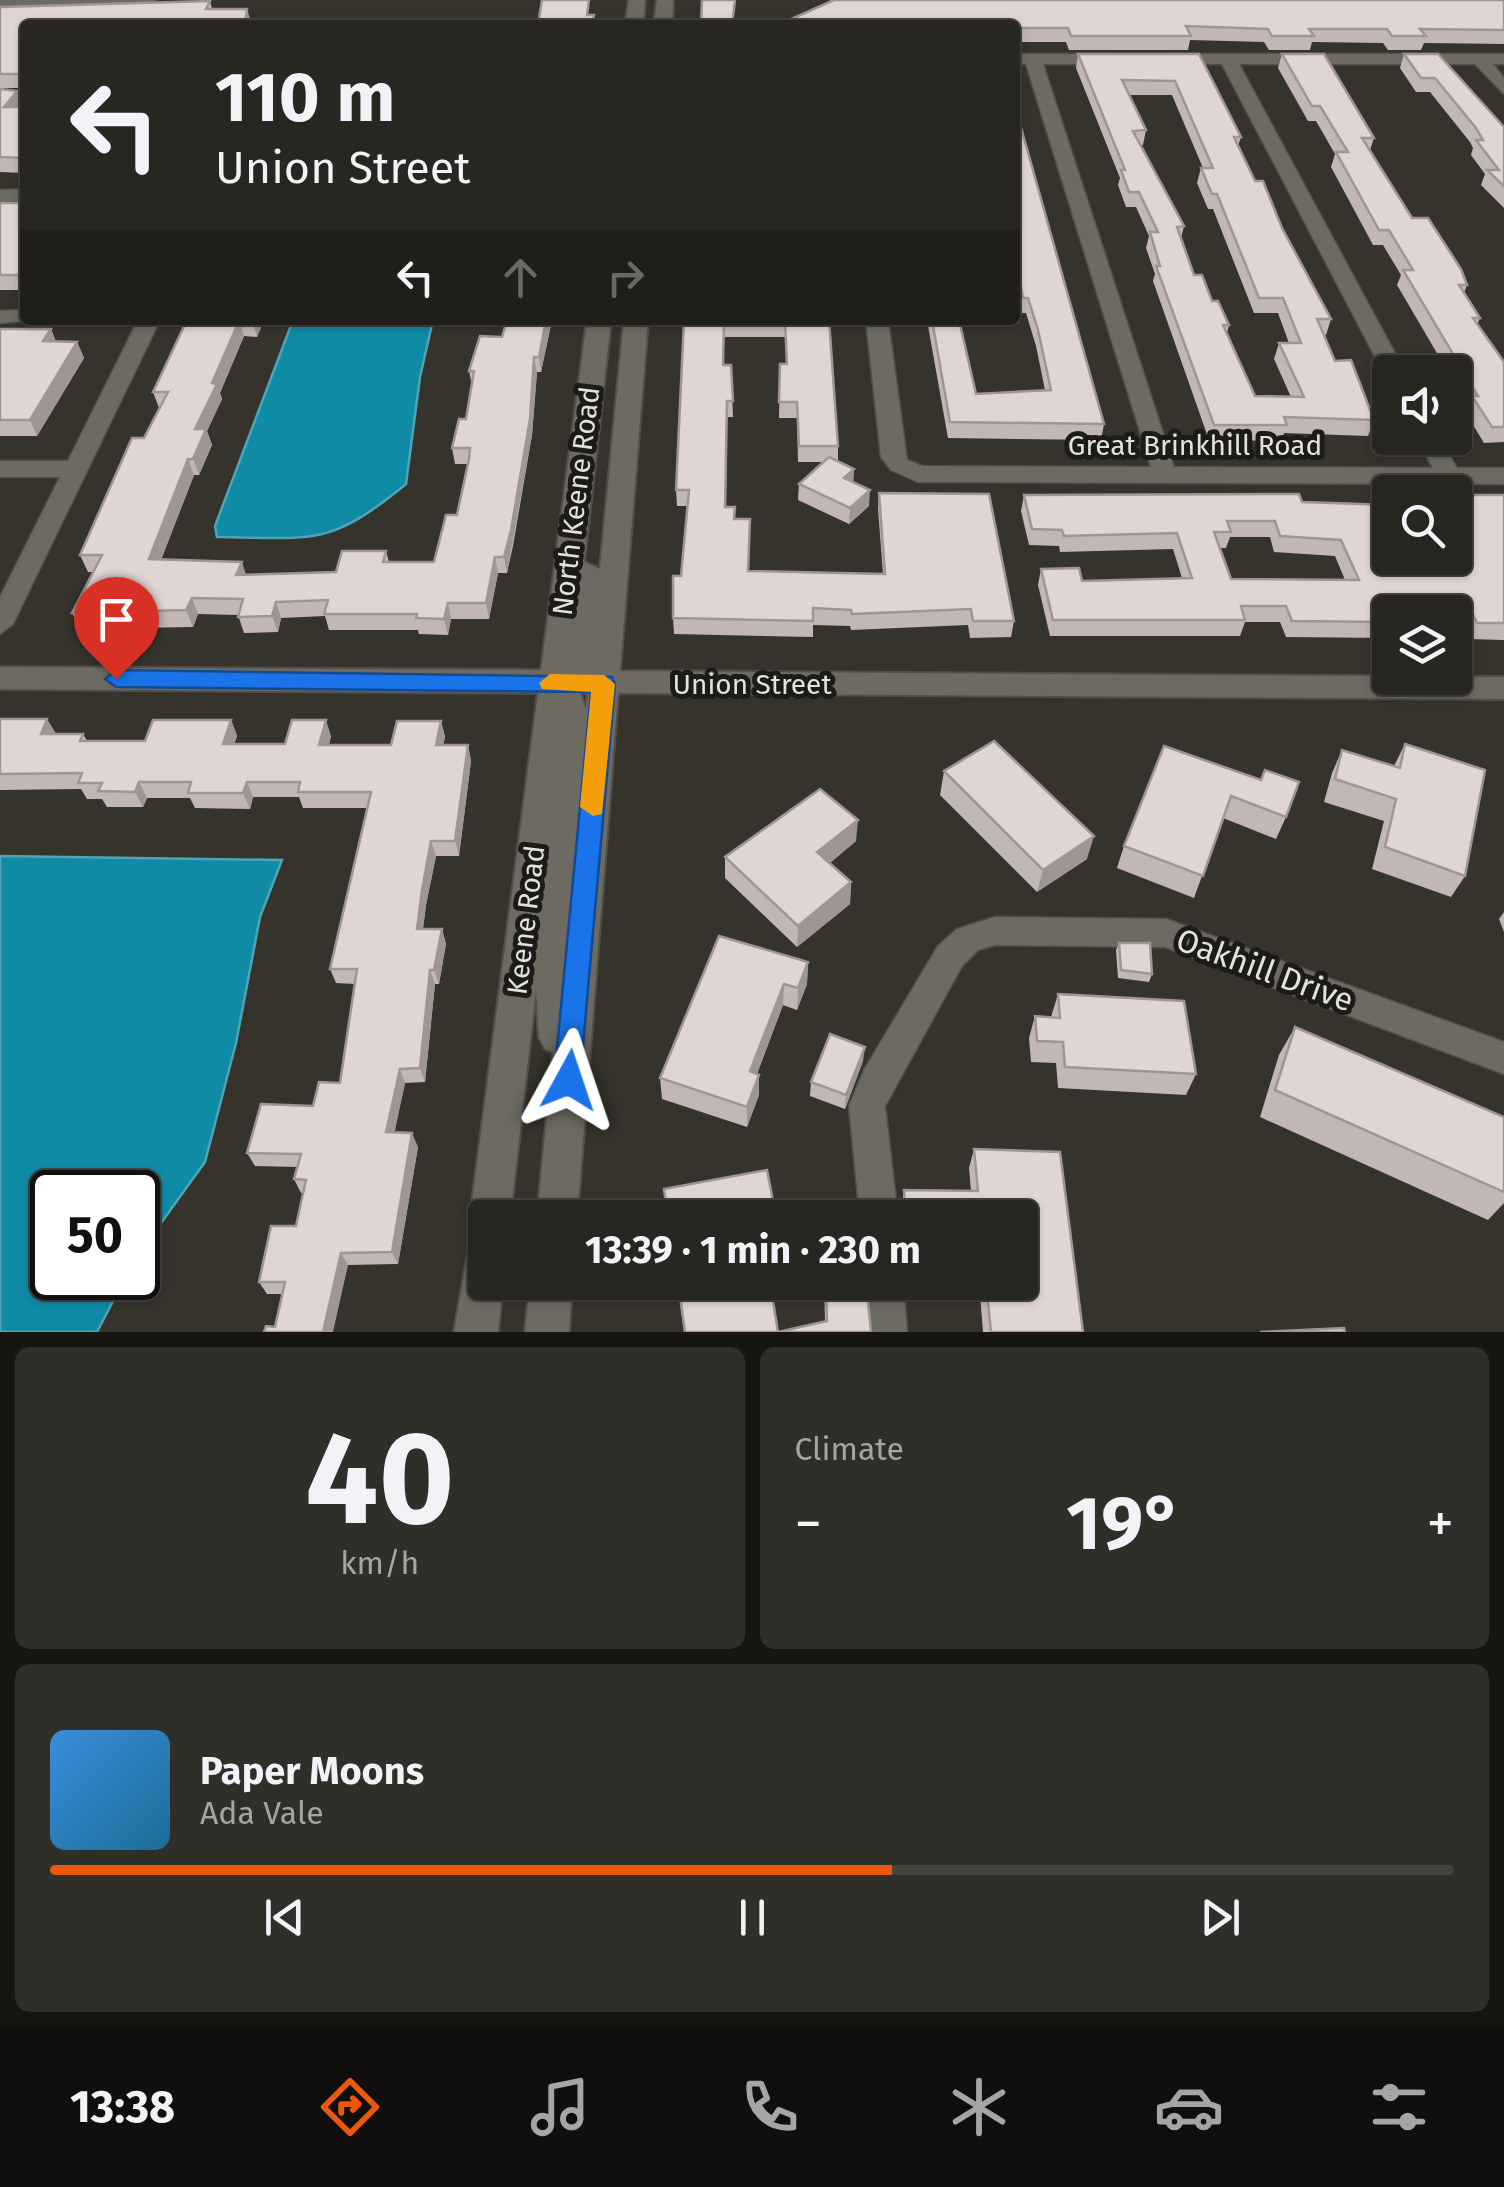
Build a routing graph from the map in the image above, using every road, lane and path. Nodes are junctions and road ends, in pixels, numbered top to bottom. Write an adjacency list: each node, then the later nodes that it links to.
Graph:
1 (148, 0): 2 (main road)
2 (0, 4)
3 (1024, 59): 4 (street); 17 (street)
4 (1130, 59)
5 (1150, 59): 6 (street)
6 (1228, 59): 7 (street); 14 (street)
7 (1480, 60): 8 (street); 9 (street)
8 (1504, 60)
9 (1504, 89)
10 (147, 325): 16 (street)
11 (636, 325): 24 (main road, North Keene Road)
12 (878, 325): 17 (street, Great Brinkhill Road)
13 (598, 331): 23 (main road, North Keene Road); 24 (main road)
14 (1385, 355)
15 (0, 469): 16 (street)
16 (76, 469): 21 (street)
17 (1165, 474): 18 (street, Great Brinkhill Road)
18 (1372, 475)
19 (1472, 476): 20 (street, Great Brinkhill Road)
20 (1504, 476)
21 (0, 624)
22 (0, 678): 23 (main road, Union Street)
23 (552, 683): 24 (main road, Union Street); 27 (main road); 28 (main road, Keene Road)
24 (604, 684): 25 (main road, Union Street); 27 (main road, Keene Road)
25 (1504, 688)
26 (1504, 1058): 30 (street, Oakhill Drive)
27 (566, 1120): 29 (main road, Keene Road)
28 (492, 1200)
29 (559, 1200)
30 (877, 1200)
31 (480, 1300): 34 (main road)
32 (550, 1300): 35 (main road)
33 (885, 1300): 36 (street)
34 (476, 1332)
35 (547, 1332)
36 (888, 1332)

